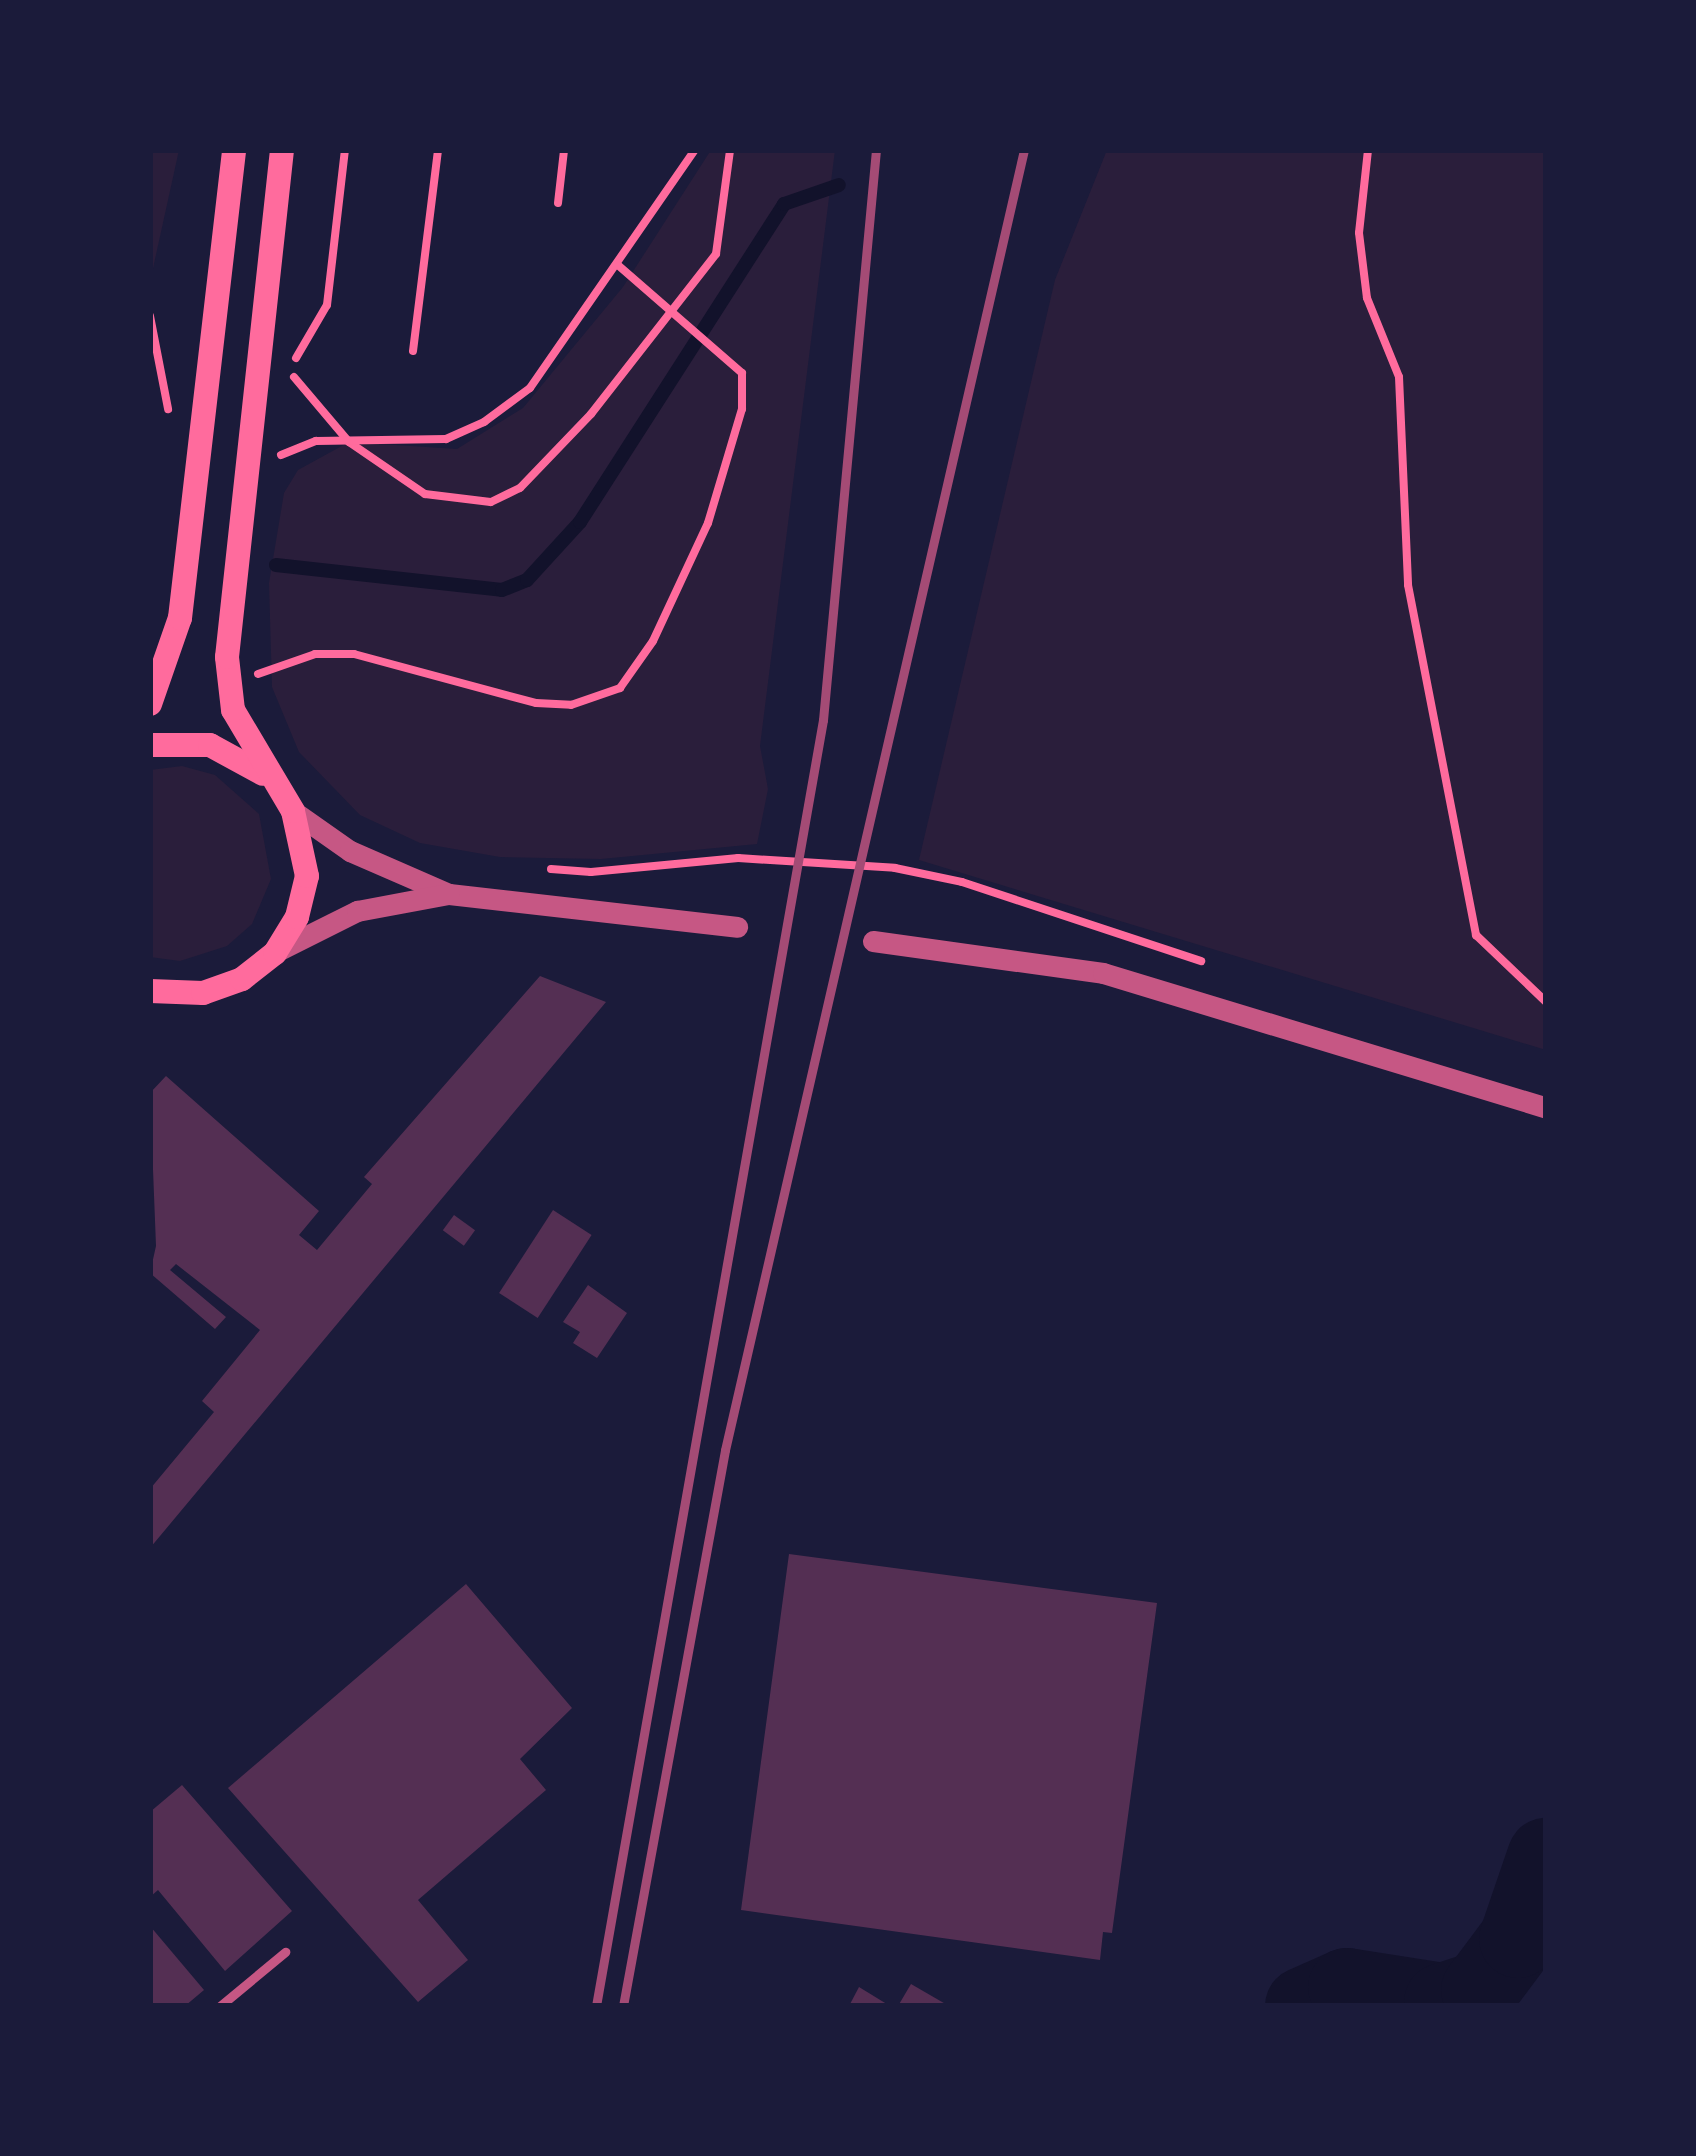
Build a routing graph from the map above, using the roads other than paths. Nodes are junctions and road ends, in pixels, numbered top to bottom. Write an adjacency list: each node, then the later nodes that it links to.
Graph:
1 (234, 150): 3 (main road)
2 (282, 150): 5 (main road)
3 (150, 704)
4 (150, 745): 5 (main road)
5 (274, 784): 6 (main road)
6 (293, 811): 7 (street); 10 (main road)
7 (449, 894): 8 (street); 10 (street)
8 (737, 927)
9 (873, 941): 12 (street)
10 (275, 953): 11 (main road)
11 (150, 991)
12 (1546, 1108)
13 (285, 1952): 14 (lane)
14 (220, 2006)

